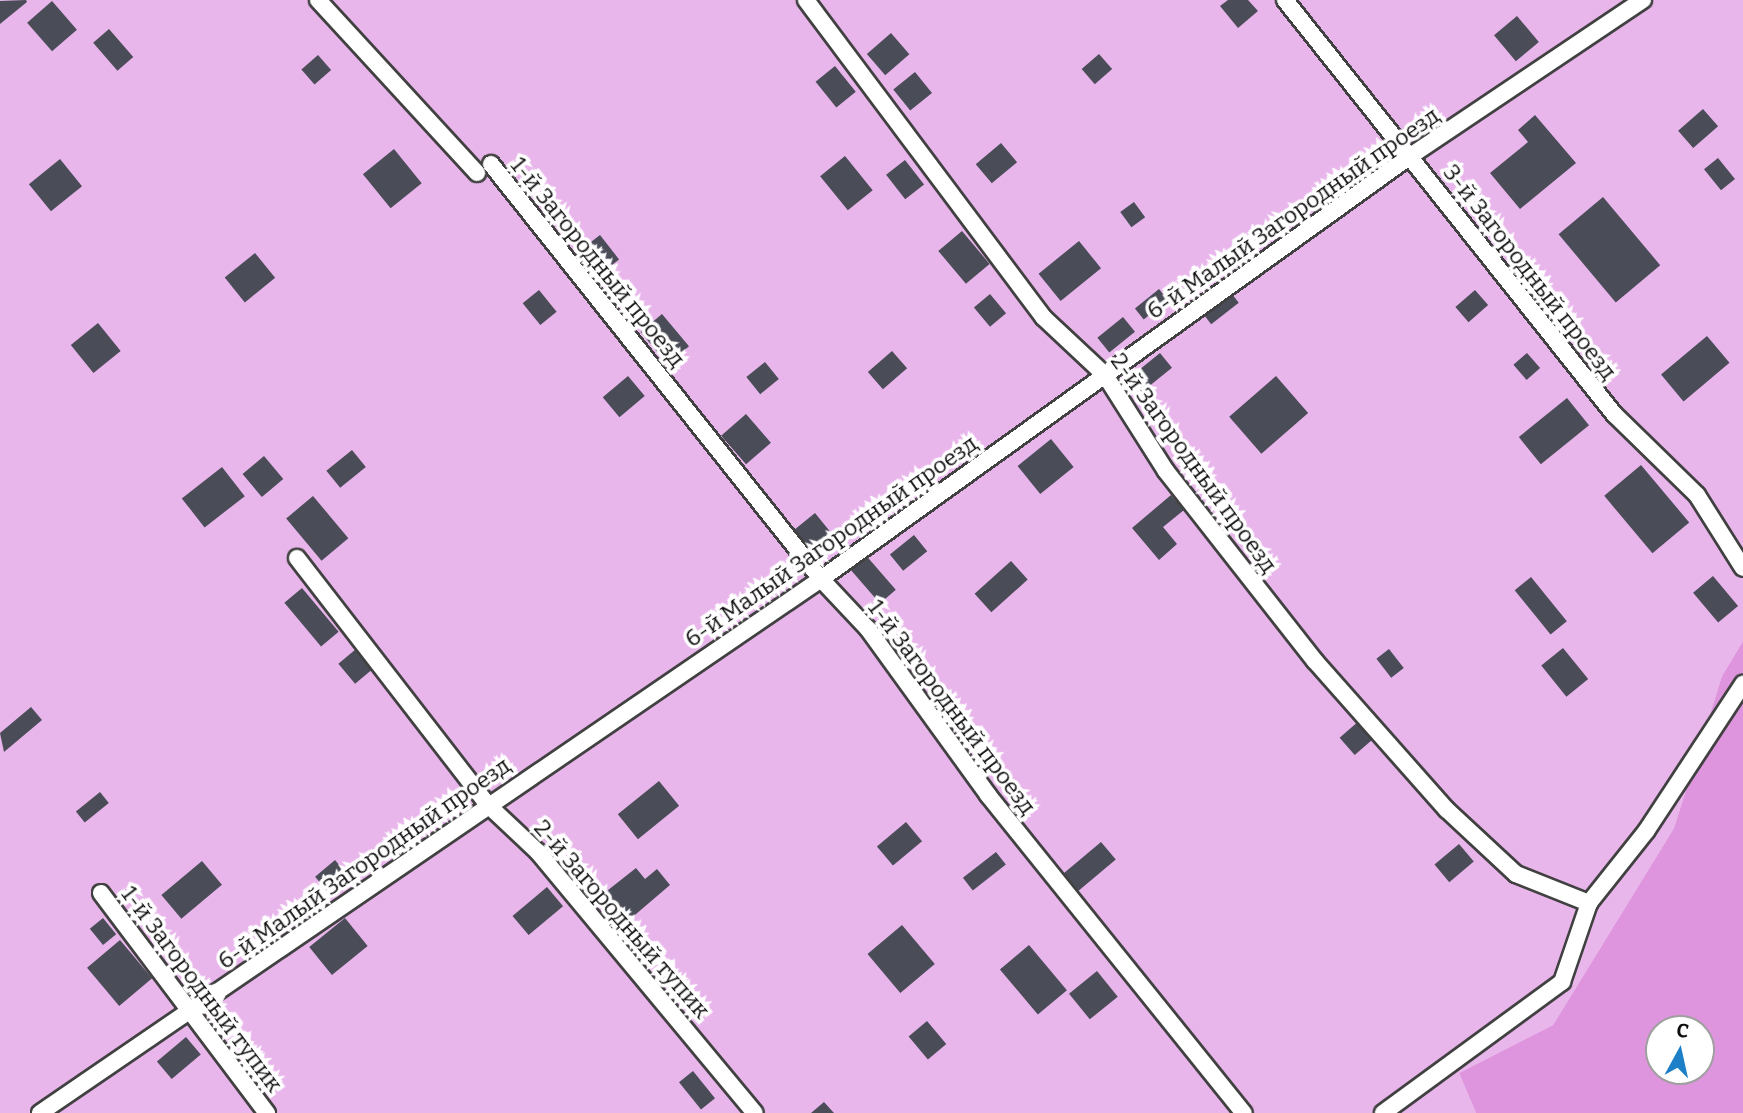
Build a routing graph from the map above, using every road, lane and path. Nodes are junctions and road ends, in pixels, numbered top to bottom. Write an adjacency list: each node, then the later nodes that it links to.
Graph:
1 (318, 0): 9 (lane, 1-й Загородный проезд)
2 (807, 0): 6 (lane, 2-й Загородный проезд)
3 (1285, 0): 5 (lane, 3-й Загородный проезд)
4 (1643, 0): 5 (lane, 6-й Малый Загородный проезд)
5 (1409, 157): 6 (lane, 6-й Малый Загородный проезд); 8 (lane, 3-й Загородный проезд)
6 (1105, 375): 9 (lane, 6-й Малый Загородный проезд); 13 (lane, 2-й Загородный проезд)
7 (297, 558): 11 (lane, 2-й Загородный тупик)
8 (1743, 568)
9 (821, 579): 11 (lane, 6-й Малый Загородный проезд); 18 (lane, 1-й Загородный проезд)
10 (1743, 684): 13 (lane)
11 (487, 804): 14 (lane, 6-й Малый Загородный проезд); 17 (lane, 2-й Загородный тупик)
12 (101, 893): 14 (lane, 1-й Загородный тупик)
13 (1589, 903): 19 (lane)
14 (191, 1012): 15 (lane, 6-й Малый Загородный проезд); 16 (lane, 1-й Загородный тупик)
15 (40, 1113)
16 (267, 1113)
17 (755, 1113)
18 (1244, 1113)
19 (1383, 1113)

